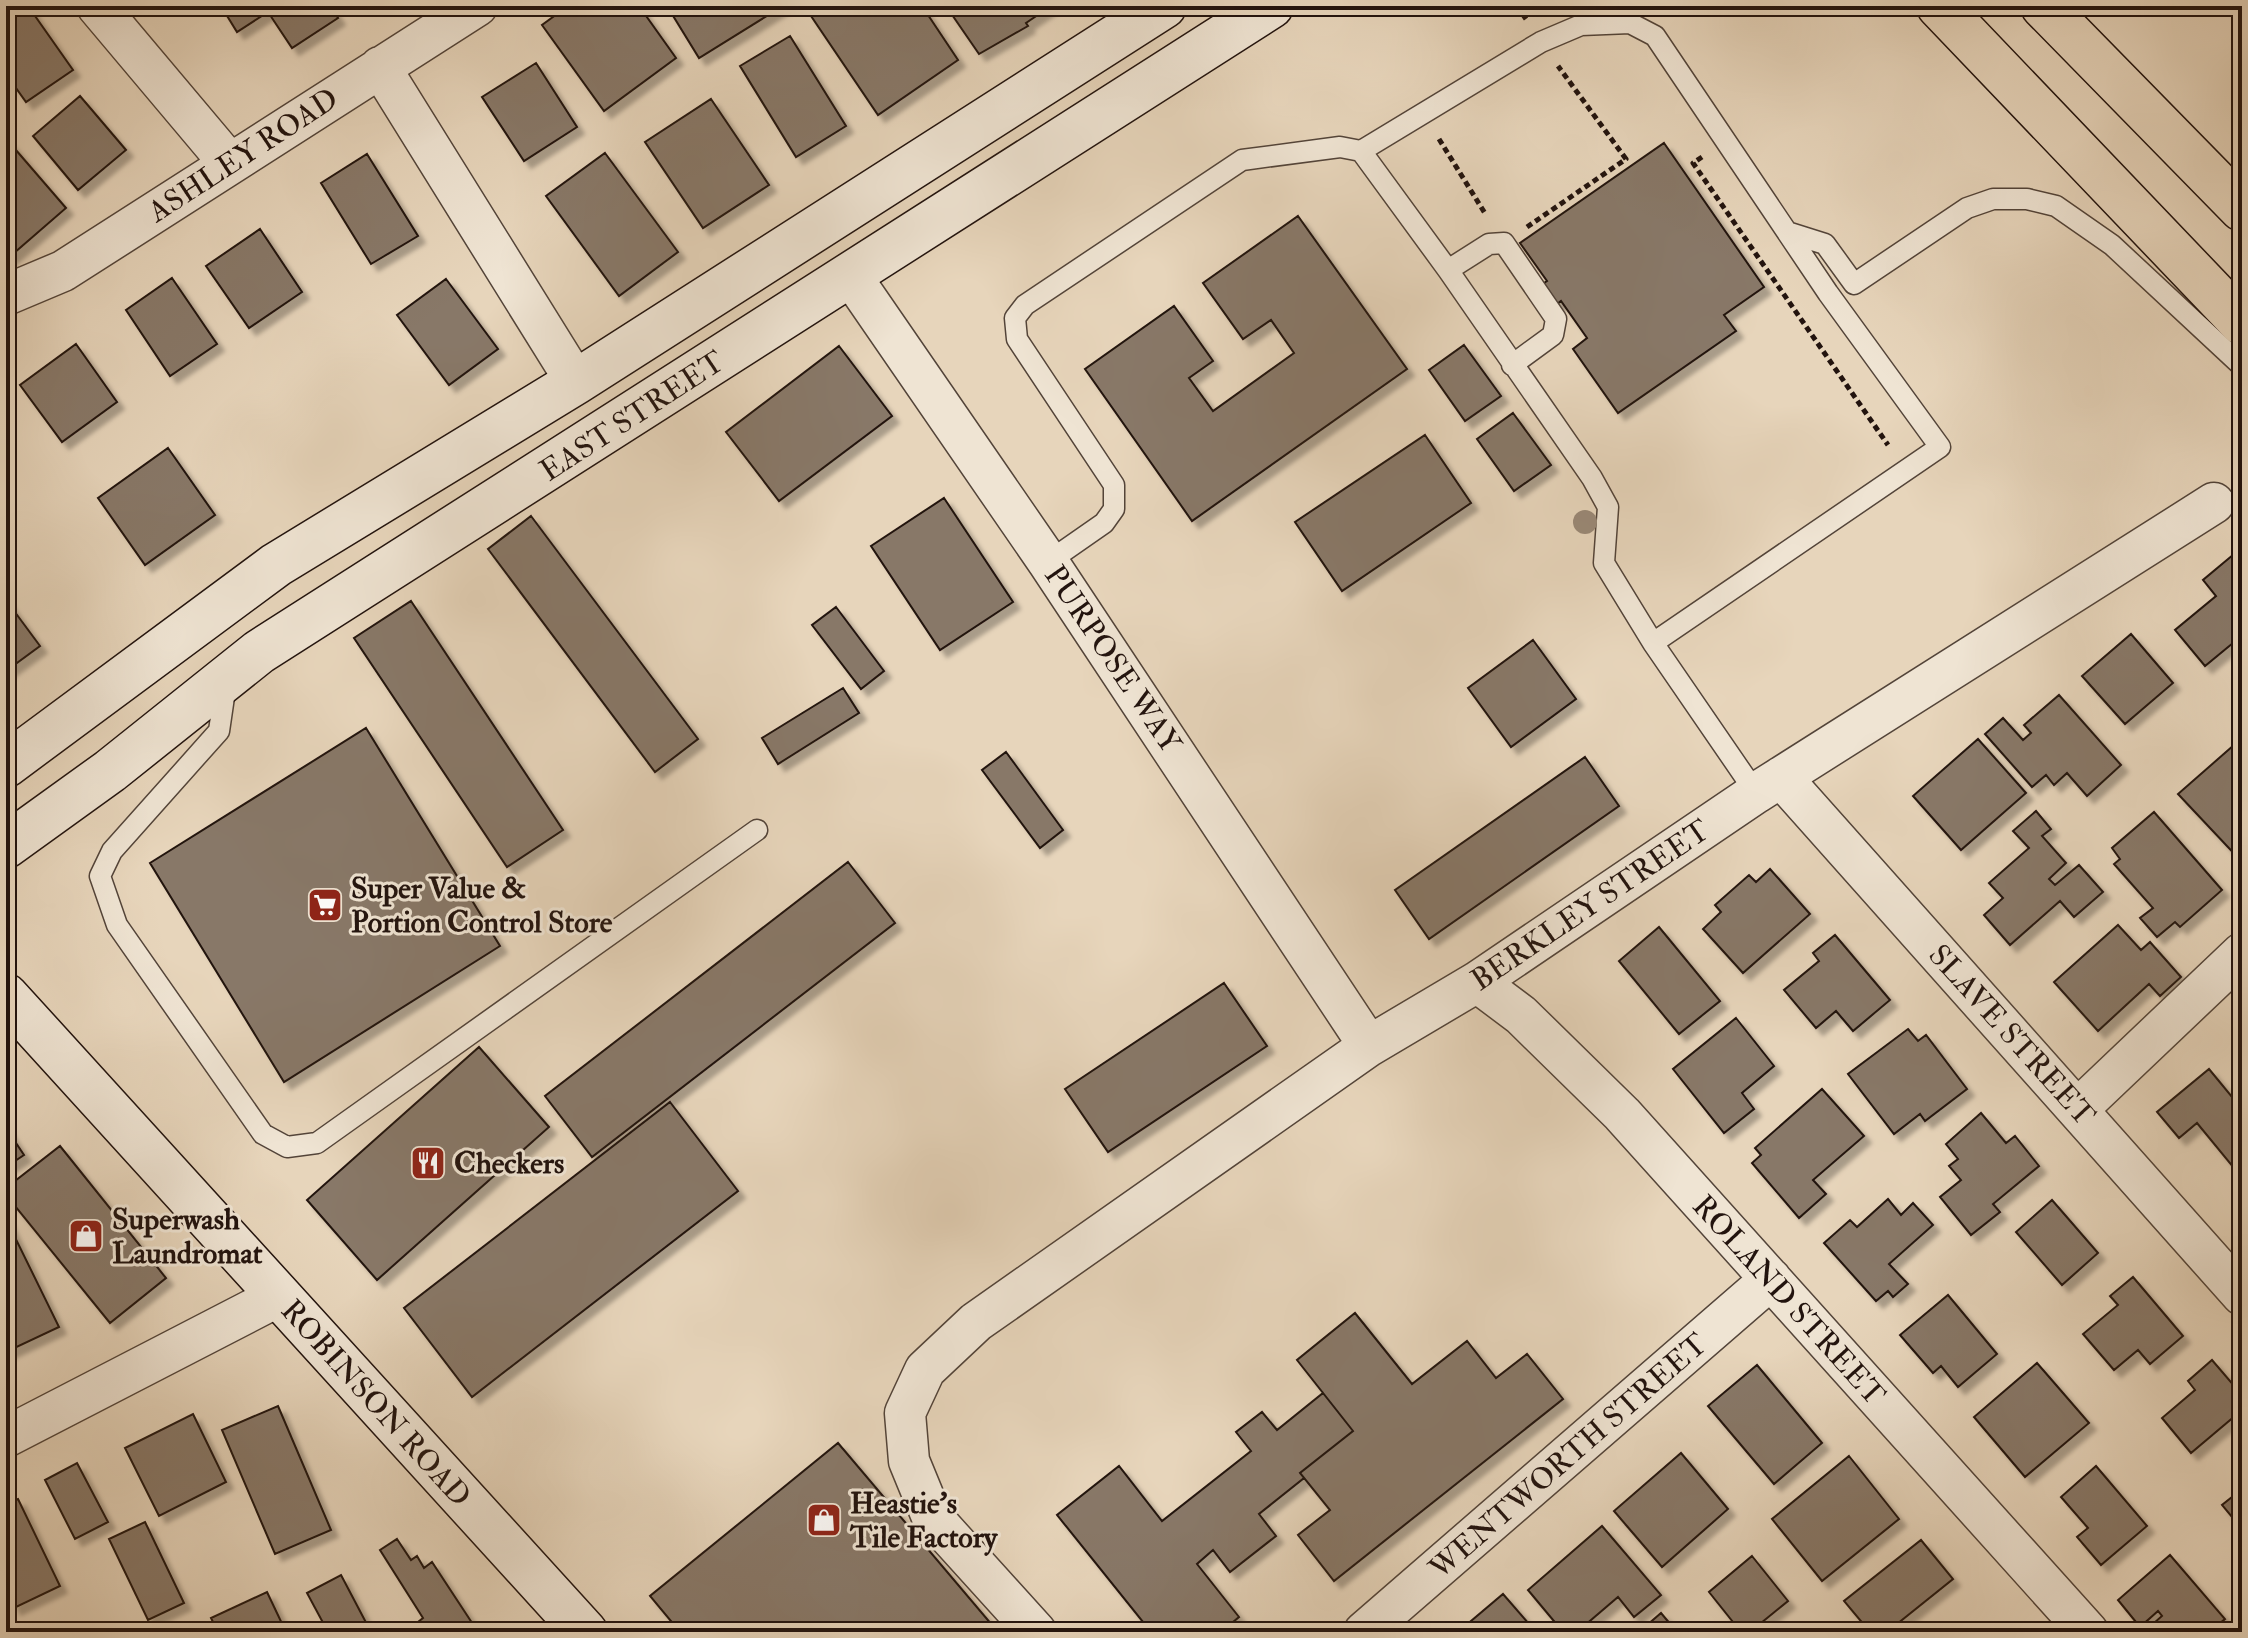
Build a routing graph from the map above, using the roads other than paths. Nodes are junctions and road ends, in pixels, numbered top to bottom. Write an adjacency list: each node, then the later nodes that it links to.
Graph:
1 (97, 6): 9 (street)
2 (477, 6): 7 (street, ASHLEY ROAD)
3 (1164, 6): 18 (main road, EAST STREET)
4 (1271, 6): 13 (main road, EAST STREET)
5 (1939, 6): 15 (highway)
6 (2043, 6): 10 (highway)
7 (380, 67): 9 (street, ASHLEY ROAD); 18 (street)
8 (1361, 151): 11 (lane); 12 (lane); 20 (lane)
9 (230, 164): 14 (street, ASHLEY ROAD)
10 (2242, 209)
11 (1787, 232): 17 (lane); 21 (lane)
12 (1448, 270): 16 (lane); 16 (lane)
13 (851, 276): 20 (street, PURPOSE WAY); 22 (main road, EAST STREET)
14 (6, 295)
15 (2242, 323)
16 (1512, 365): 21 (lane)
17 (2242, 366)
18 (576, 382): 23 (main road, EAST STREET)
19 (2214, 503): 24 (street, BERKLEY STREET)
20 (1048, 562): 30 (street, PURPOSE WAY)
21 (1653, 643): 24 (lane)
22 (227, 676): 25 (lane); 26 (main road, EAST STREET)
23 (6, 765)
24 (1769, 785): 28 (street, BERKLEY STREET); 31 (street, SLAVE STREET)
25 (757, 830)
26 (6, 846)
27 (2242, 953): 31 (street)
28 (1477, 982): 30 (street, BERKLEY STREET); 32 (street, ROLAND STREET)
29 (6, 996): 34 (main road, ROBINSON ROAD)
30 (1369, 1046): 37 (street, BERKLEY STREET)
31 (2078, 1109): 33 (street, SLAVE STREET)
32 (1771, 1279): 38 (street, WENTWORTH STREET); 39 (street, ROLAND STREET)
33 (2242, 1295)
34 (279, 1296): 35 (street); 36 (main road, ROBINSON ROAD)
35 (6, 1437)
36 (585, 1632)
37 (1036, 1632)
38 (1364, 1632)
39 (2088, 1632)

